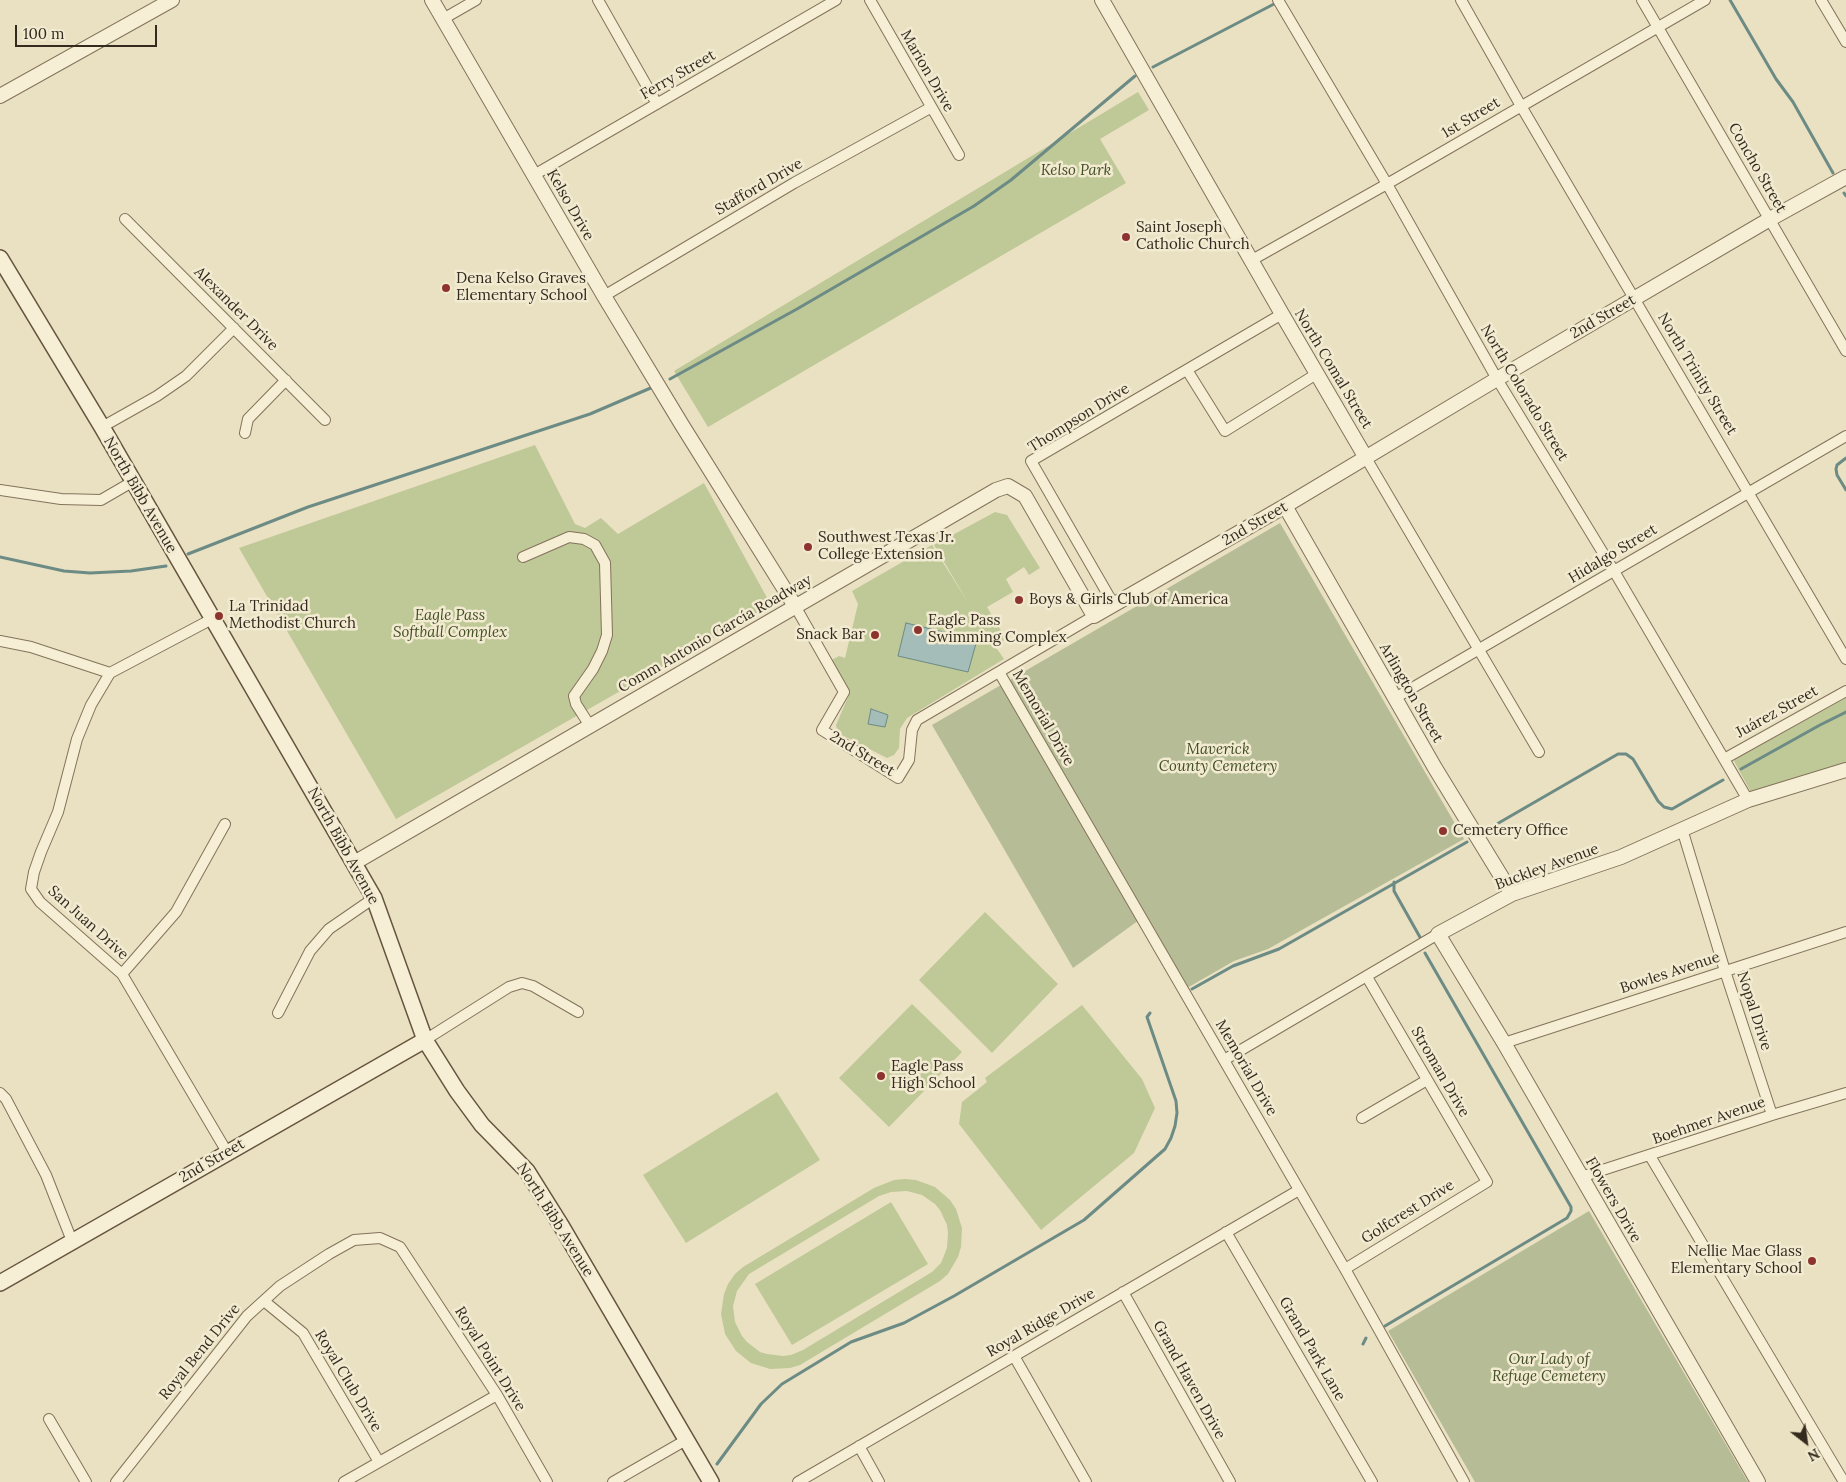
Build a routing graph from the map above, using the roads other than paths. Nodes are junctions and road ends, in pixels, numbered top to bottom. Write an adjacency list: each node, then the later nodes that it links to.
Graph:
1 (172, 0): 16 (street)
2 (432, 0): 13 (street, Kelso Drive)
3 (476, 0): 13 (street)
4 (598, 0): 17 (street)
5 (836, 0): 17 (street, Ferry Street)
6 (870, 0): 19 (street, Marion Drive)
7 (1102, 0): 27 (street, North Comal Street)
8 (1278, 0): 23 (street, North Colorado Street)
9 (1461, 0): 18 (street, North Trinity Street)
10 (1642, 0): 14 (street, Concho Street)
11 (1705, 0): 14 (street, 1st Street)
12 (1821, 0): 15 (street)
13 (443, 19): 21 (street, Kelso Drive)
14 (1658, 28): 18 (street, 1st Street); 25 (street, Concho Street)
15 (1846, 42)
16 (0, 96)
17 (657, 104): 21 (street, Ferry Street)
18 (1521, 106): 23 (street, 1st Street); 29 (street, North Trinity Street)
19 (930, 108): 20 (street, Marion Drive); 28 (street, Stafford Drive)
20 (959, 155)
21 (534, 175): 28 (street, Kelso Drive)
22 (1846, 177): 25 (street, 2nd Street)
23 (1387, 184): 27 (street, 1st Street); 36 (street, North Colorado Street)
24 (125, 219): 31 (street, Alexander Drive)
25 (1770, 219): 29 (street, 2nd Street); 32 (street, Concho Street)
26 (0, 258): 38 (main road, North Bibb Avenue)
27 (1252, 260): 30 (street, North Comal Street)
28 (604, 296): 49 (street, Kelso Drive)
29 (1635, 298): 36 (street, 2nd Street); 44 (street, North Trinity Street)
30 (1282, 314): 33 (street, Thompson Drive); 34 (street, North Comal Street)
31 (234, 328): 35 (street, Alexander Drive); 38 (street)
32 (1846, 350)
33 (1187, 370): 34 (street); 48 (street, Thompson Drive)
34 (1318, 374): 41 (street, North Comal Street)
35 (286, 380): 37 (street, Alexander Drive); 39 (street)
36 (1497, 380): 41 (street, 2nd Street); 47 (street, North Colorado Street)
37 (325, 420)
38 (102, 427): 42 (main road, North Bibb Avenue)
39 (245, 433)
40 (1846, 436): 44 (street, Hidalgo Street)
41 (1366, 458): 45 (street, 2nd Street); 53 (street, North Comal Street)
42 (132, 482): 43 (street); 51 (main road, North Bibb Avenue)
43 (0, 490)
44 (1748, 491): 47 (street, Hidalgo Street); 54 (street, North Trinity Street)
45 (1285, 506): 48 (street, 2nd Street); 58 (street, Arlington Street)
46 (523, 557): 59 (street)
47 (1614, 571): 53 (street, Hidalgo Street); 61 (street, North Colorado Street)
48 (1114, 605): 50 (street, 2nd Street)
49 (795, 606): 50 (street, Comm Antonio García Roadway); 55 (street, 2nd Street); 59 (street, Comm Antonio García Roadway)
50 (1094, 616): 55 (street, 2nd Street)
51 (212, 619): 56 (street); 66 (main road, North Bibb Avenue)
52 (0, 641): 56 (street)
53 (1478, 650): 58 (street, Hidalgo Street); 60 (street, North Comal Street)
54 (1846, 659)
55 (998, 672): 78 (street, Memorial Drive)
56 (110, 673): 72 (street, San Juan Drive)
57 (1846, 691): 61 (street, Juárez Street)
58 (1395, 698): 67 (street, Arlington Street)
59 (590, 726): 66 (street, Comm Antonio García Roadway)
60 (1539, 752)
61 (1724, 759): 63 (street, North Colorado Street)
62 (1846, 770): 63 (street, Buckley Avenue)
63 (1748, 800): 65 (street, Buckley Avenue)
64 (225, 824): 72 (street)
65 (1682, 829): 67 (street, Buckley Avenue); 71 (street, Nopal Drive)
66 (354, 863): 68 (main road, North Bibb Avenue)
67 (1512, 894): 70 (street, Buckley Avenue)
68 (374, 898): 75 (street); 76 (main road, North Bibb Avenue)
69 (1846, 932): 71 (street, Bowles Avenue)
70 (1438, 934): 73 (street, Buckley Avenue); 77 (street, Flowers Drive)
71 (1725, 971): 77 (street, Bowles Avenue); 82 (street, Nopal Drive)
72 (122, 974): 84 (street, San Juan Drive)
73 (1366, 977): 78 (street, Buckley Avenue); 79 (street, Stroman Drive)
74 (578, 1012): 76 (street)
75 (278, 1013)
76 (425, 1040): 84 (main road, 2nd Street); 99 (main road, North Bibb Avenue)
77 (1504, 1043): 86 (street, Flowers Drive)
78 (1224, 1060): 88 (street, Memorial Drive)
79 (1427, 1080): 83 (street); 87 (street, Stroman Drive)
80 (1846, 1093): 82 (street, Boehmer Avenue)
81 (2, 1098): 90 (street)
82 (1772, 1115): 85 (street, Boehmer Avenue)
83 (1362, 1118)
84 (227, 1152): 90 (main road, 2nd Street)
85 (1650, 1156): 86 (street, Boehmer Avenue); 115 (street)
86 (1581, 1178): 114 (street, Flowers Drive)
87 (1487, 1182): 92 (street, Golfcrest Drive)
88 (1299, 1190): 89 (street, Royal Ridge Drive); 92 (street, Memorial Drive)
89 (1226, 1232): 94 (street, Royal Ridge Drive); 112 (street, Grand Park Lane)
90 (72, 1241): 93 (main road, 2nd Street)
91 (404, 1254): 95 (street, Royal Bend Drive); 97 (street, Royal Point Drive)
92 (1345, 1269): 113 (street, Memorial Drive)
93 (0, 1283)
94 (1123, 1292): 96 (street, Royal Ridge Drive); 111 (street, Grand Haven Drive)
95 (264, 1300): 101 (street, Royal Club Drive); 103 (street, Royal Bend Drive)
96 (1014, 1356): 100 (street, Royal Ridge Drive); 110 (street)
97 (497, 1395): 101 (street); 105 (street, Royal Point Drive)
98 (50, 1419): 102 (street)
99 (686, 1440): 106 (street); 107 (main road, North Bibb Avenue)
100 (859, 1446): 108 (street, Royal Ridge Drive); 109 (street)
101 (379, 1462): 104 (street)
102 (86, 1482)
103 (116, 1482)
104 (344, 1482)
105 (547, 1482)
106 (613, 1482)
107 (711, 1482)
108 (798, 1482)
109 (880, 1482)
110 (1086, 1482)
111 (1230, 1482)
112 (1372, 1482)
113 (1464, 1482)
114 (1758, 1482)
115 (1844, 1482)

